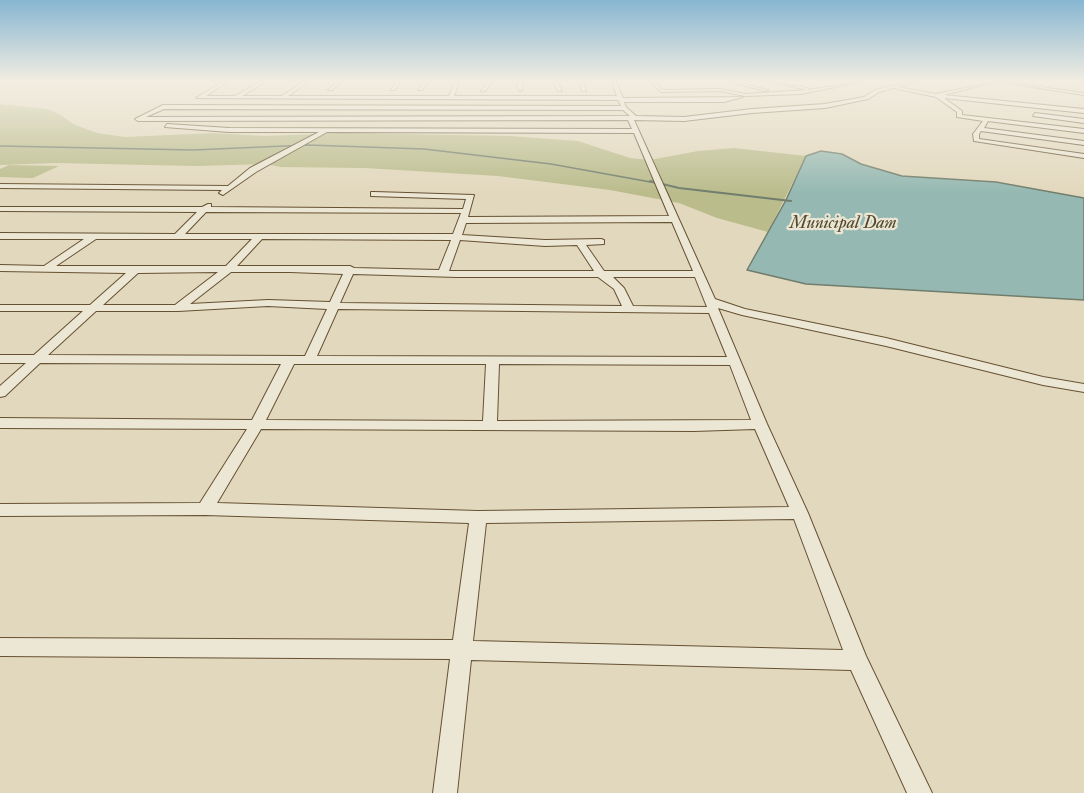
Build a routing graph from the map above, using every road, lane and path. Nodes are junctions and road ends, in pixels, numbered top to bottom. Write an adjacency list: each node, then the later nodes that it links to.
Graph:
1 (340, 119): 8 (street)
2 (494, 119): 9 (street)
3 (632, 119): 10 (street)
4 (979, 119): 5 (street)
5 (986, 120): 7 (street); 11 (street)
6 (162, 126): 8 (street)
7 (981, 129): 12 (street); 13 (street)
8 (327, 130): 9 (street); 15 (street)
9 (489, 130): 10 (street)
10 (635, 130): 20 (street)
11 (1084, 131)
12 (1084, 143)
13 (1084, 156)
14 (0, 186): 15 (street)
15 (229, 188): 17 (street)
16 (374, 194): 19 (street)
17 (213, 202): 18 (street); 19 (street); 23 (street)
18 (0, 208)
19 (465, 215): 20 (street); 25 (street)
20 (675, 219): 34 (street)
21 (0, 236): 22 (street)
22 (94, 236): 23 (street); 28 (street)
23 (178, 236): 24 (street)
24 (259, 237): 25 (street); 30 (street)
25 (455, 237): 27 (street); 33 (street)
26 (602, 242): 27 (street)
27 (580, 243): 35 (street)
28 (48, 267): 29 (street); 32 (street)
29 (0, 268)
30 (230, 268): 31 (street); 32 (street); 39 (street)
31 (351, 269): 33 (street); 37 (street)
32 (135, 270): 40 (street)
33 (443, 273): 35 (street)
34 (699, 274): 35 (street); 36 (street)
35 (602, 275): 41 (street)
36 (710, 305): 41 (street); 47 (street); 48 (street)
37 (336, 306): 39 (street); 41 (street); 45 (street)
38 (0, 308): 40 (street)
39 (178, 308): 40 (street)
40 (91, 309): 43 (street)
41 (629, 310)
42 (0, 358): 43 (street)
43 (39, 359): 44 (street); 49 (street)
44 (290, 359): 45 (street); 52 (street)
45 (310, 359): 46 (street)
46 (493, 359): 47 (street); 53 (street)
47 (734, 361): 51 (street)
48 (1084, 388)
49 (0, 393)
50 (0, 423): 52 (street)
51 (760, 424): 53 (street); 56 (street)
52 (256, 425): 53 (street); 54 (street)
53 (490, 425)
54 (205, 509): 55 (street); 57 (street)
55 (0, 510)
56 (800, 513): 57 (street); 60 (street)
57 (478, 517): 59 (street)
58 (0, 647): 59 (street)
59 (463, 650): 60 (street); 61 (street)
60 (857, 660): 62 (street)
61 (445, 793)
62 (920, 793)

